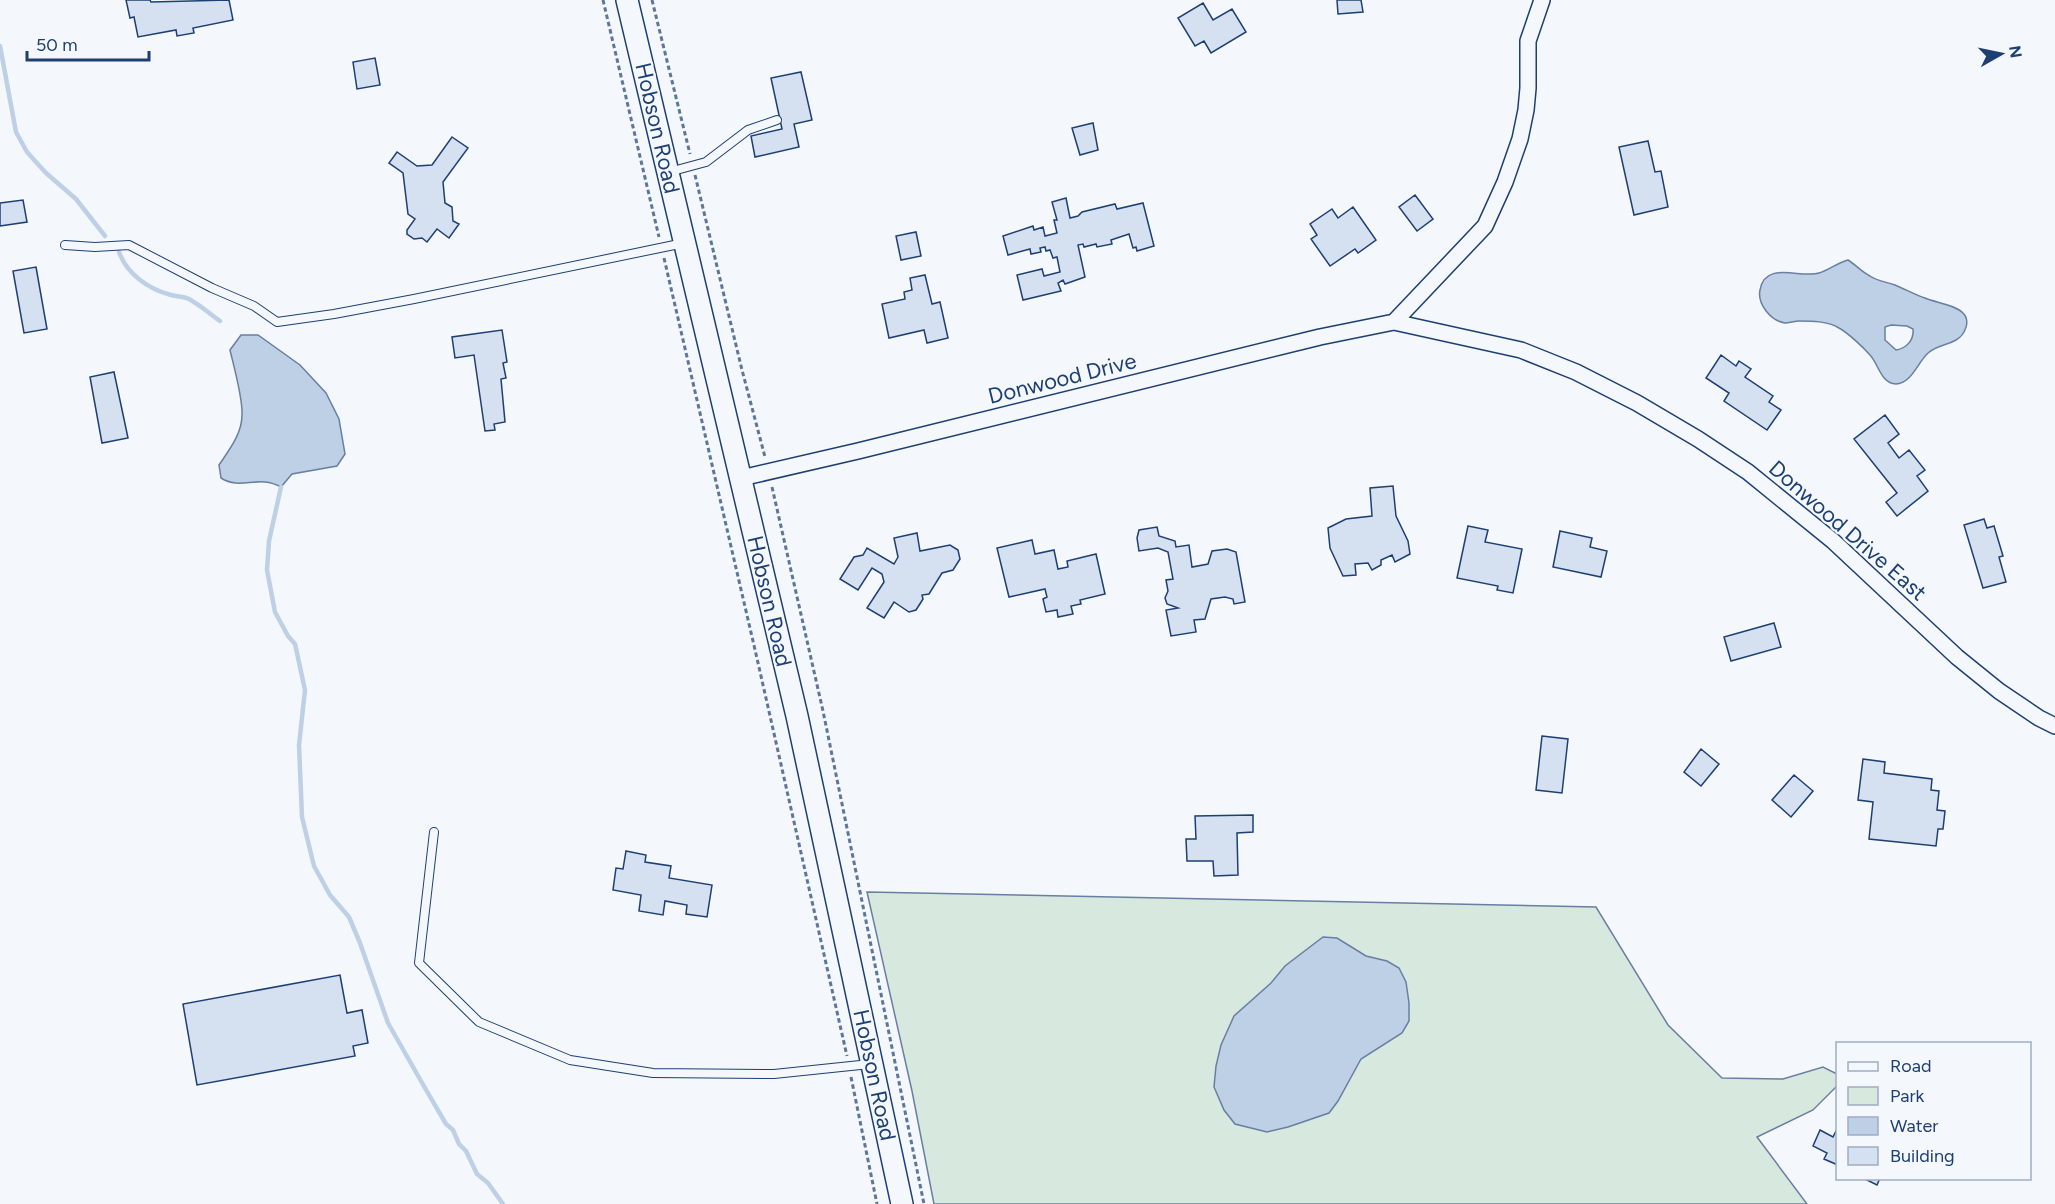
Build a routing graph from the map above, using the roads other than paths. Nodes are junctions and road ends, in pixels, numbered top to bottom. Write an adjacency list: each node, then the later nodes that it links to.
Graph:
1 (627, 0): 4 (main road, Hobson Road)
2 (1542, 0): 7 (street)
3 (777, 120): 4 (lane)
4 (668, 172): 5 (main road, Hobson Road)
5 (685, 243): 6 (lane); 8 (main road, Hobson Road)
6 (65, 244)
7 (1394, 322): 8 (street, Donwood Drive); 9 (street, Donwood Drive East)
8 (741, 478): 11 (main road, Hobson Road)
9 (2055, 726)
10 (434, 832): 11 (lane)
11 (872, 1064): 12 (main road, Hobson Road)
12 (902, 1204)

